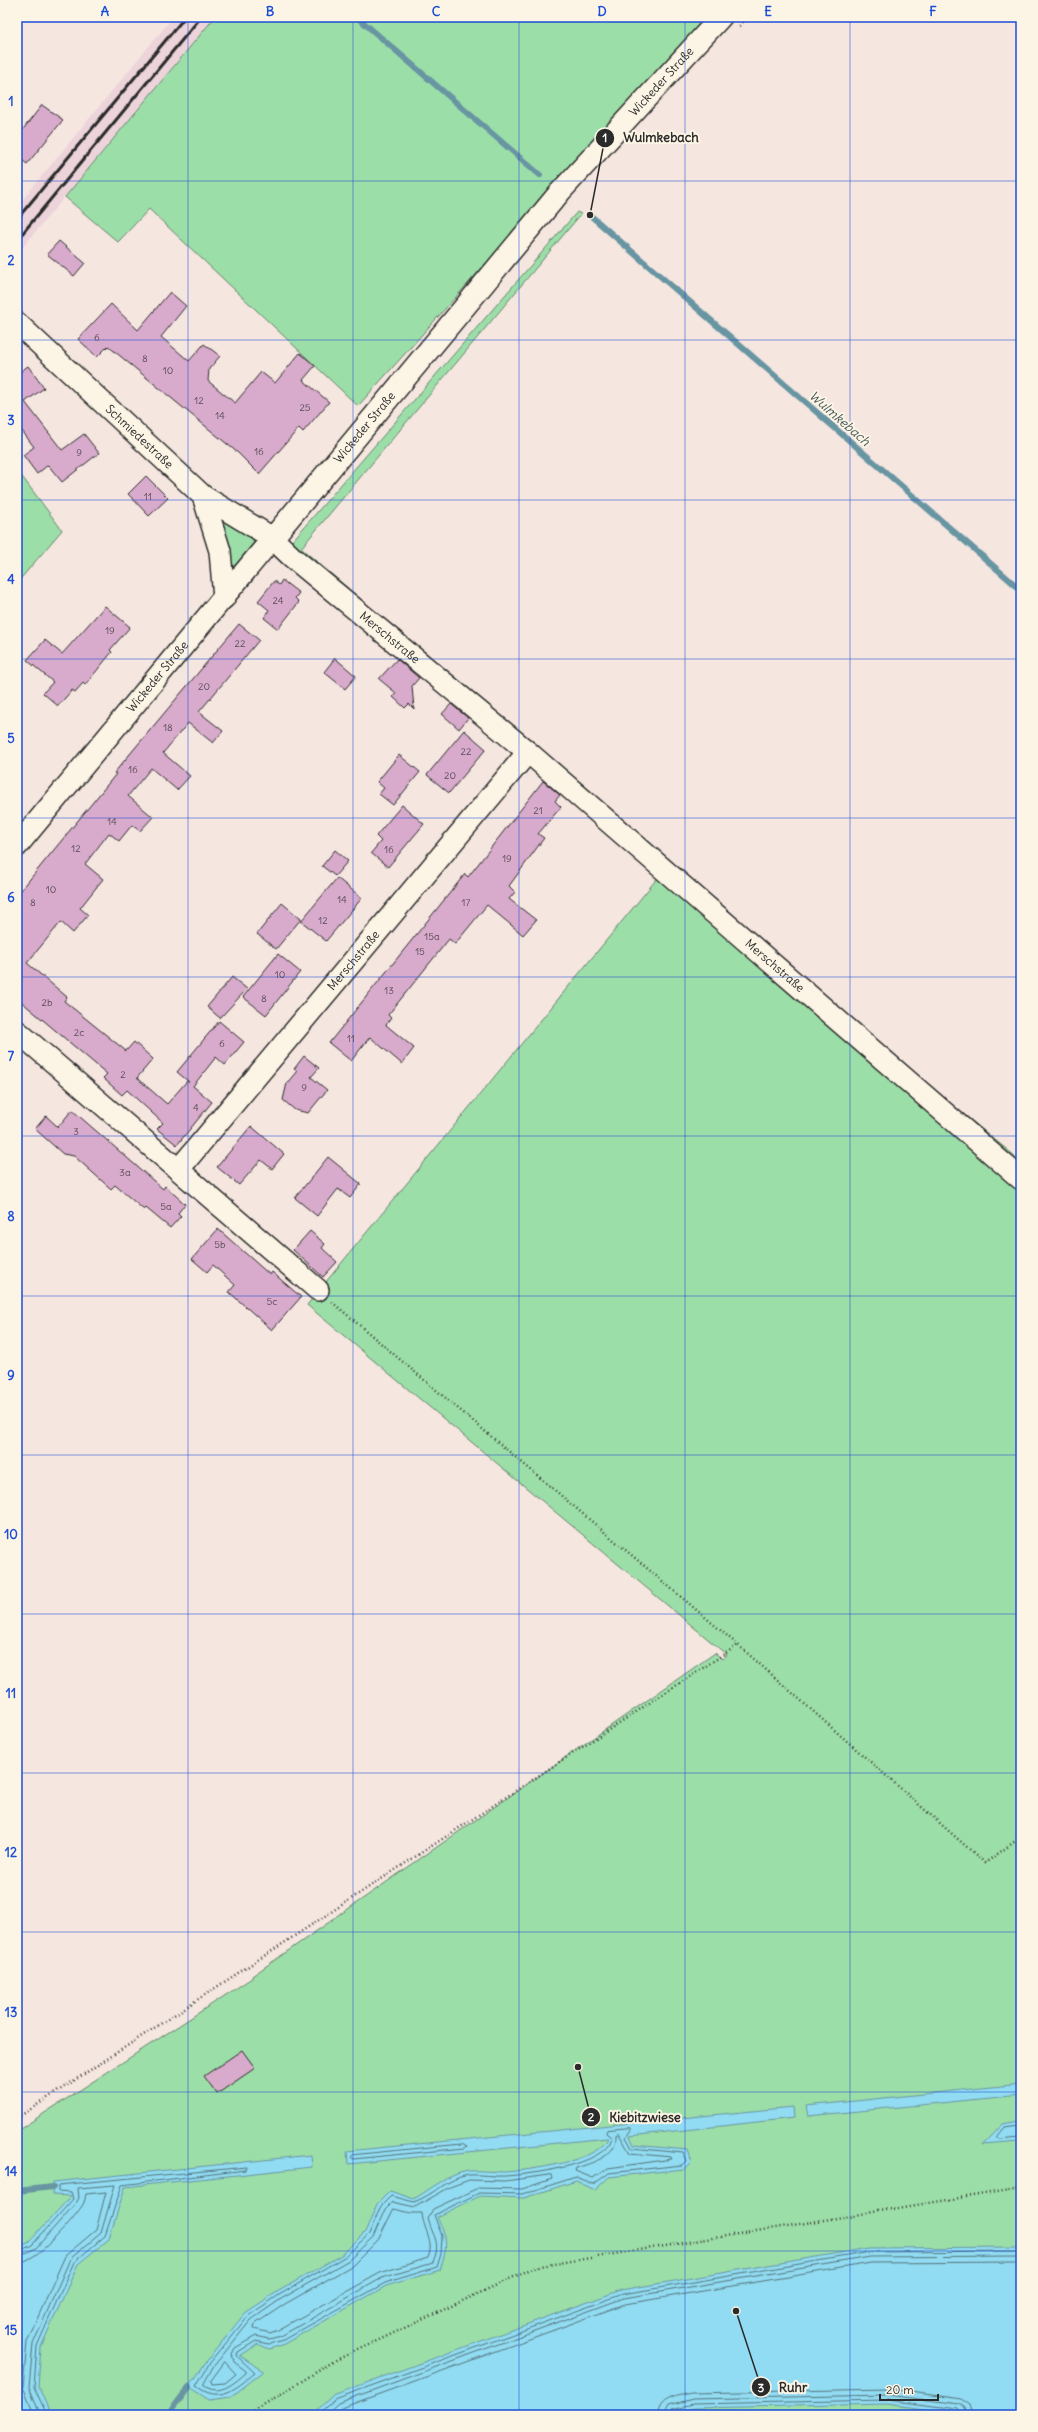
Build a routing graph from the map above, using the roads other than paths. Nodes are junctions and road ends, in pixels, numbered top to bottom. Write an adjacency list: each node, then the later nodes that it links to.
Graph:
1 (730, 22): 4 (street, Wickeder Straße)
2 (17, 324): 3 (street, Schmiedestraße)
3 (203, 496): 4 (street, Schmiedestraße); 5 (street)
4 (271, 537): 5 (street, Wickeder Straße); 6 (street, Merschstraße)
5 (224, 598): 7 (street, Wickeder Straße)
6 (528, 752): 9 (street, Merschstraße); 10 (street, Merschstraße)
7 (17, 846)
8 (17, 1031): 9 (street)
9 (180, 1169): 11 (street)
10 (1021, 1179)
11 (318, 1290)

